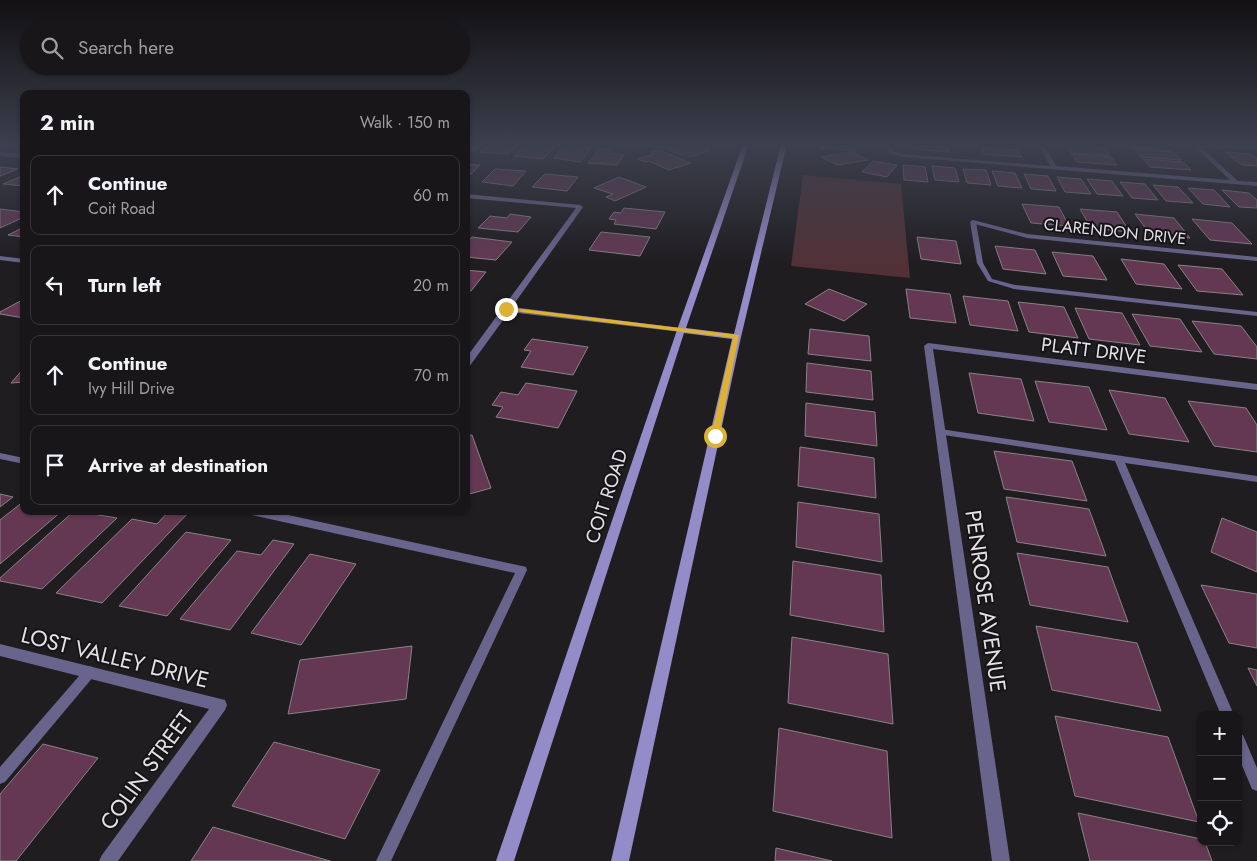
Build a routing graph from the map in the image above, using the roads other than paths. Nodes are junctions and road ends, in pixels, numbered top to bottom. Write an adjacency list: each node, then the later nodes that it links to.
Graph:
1 (732, 184): 10 (main road, COIT ROAD)
2 (774, 184): 11 (main road)
3 (470, 196): 8 (street)
4 (973, 222): 6 (street, CLARENDON DRIVE); 9 (lane)
5 (0, 258): 7 (street)
6 (1257, 259)
7 (20, 260)
8 (506, 309): 10 (street); 13 (street)
9 (1257, 314)
10 (681, 330): 11 (main road); 30 (main road, COIT ROAD)
11 (737, 337): 31 (main road)
12 (928, 346): 14 (street, PLATT DRIVE); 15 (street, PENROSE AVENUE)
13 (470, 359)
14 (1257, 387)
15 (940, 432): 17 (lane); 32 (street, PENROSE AVENUE)
16 (0, 456): 18 (lane)
17 (1119, 459): 19 (lane); 24 (lane)
18 (20, 460)
19 (1257, 479)
20 (270, 515): 29 (lane)
21 (0, 650): 22 (street, LOST VALLEY DRIVE)
22 (90, 672): 23 (street, LOST VALLEY DRIVE); 26 (lane)
23 (220, 705): 28 (street, COLIN STREET)
24 (1226, 711)
25 (1242, 749): 27 (lane)
26 (0, 777)
27 (1257, 784)
28 (108, 861)
29 (383, 861)
30 (505, 861)
31 (620, 861)
32 (1001, 861)

